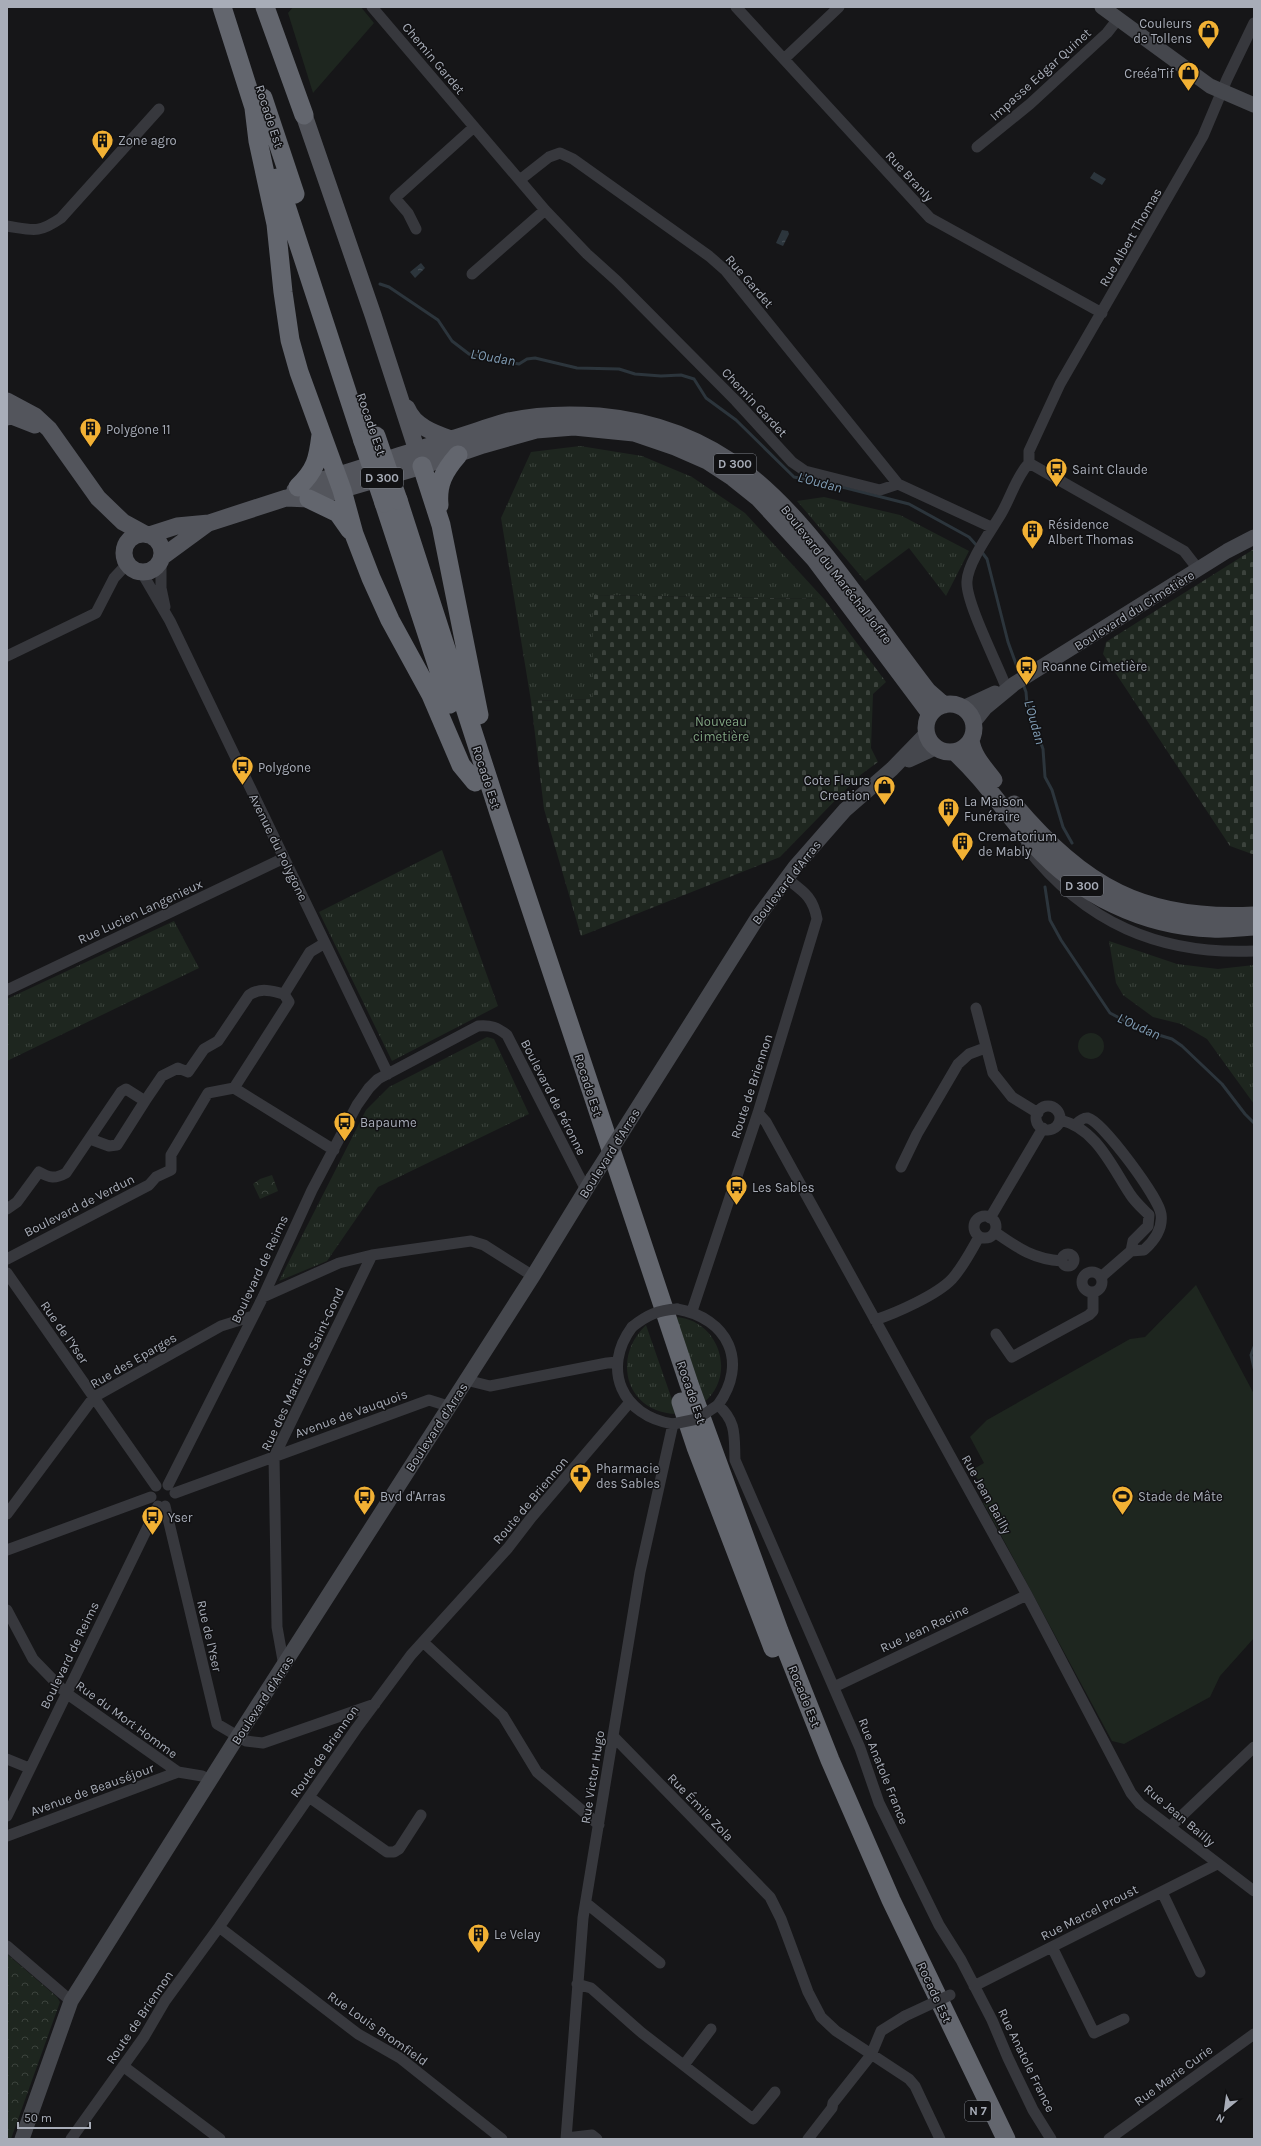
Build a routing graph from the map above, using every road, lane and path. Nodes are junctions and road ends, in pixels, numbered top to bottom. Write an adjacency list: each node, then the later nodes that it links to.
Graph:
1 (222, 7): 17 (highway, Rocade Est)
2 (234, 7): 17 (highway, Rocade Est)
3 (265, 7): 15 (highway)
4 (272, 7): 15 (main road)
5 (372, 7): 16 (street, Chemin Gardet)
6 (736, 7): 11 (street, Rue Branly)
7 (840, 7): 11 (street)
8 (1102, 7): 9 (main road)
9 (1118, 19): 12 (main road); 18 (street, Impasse Edgar Quinet)
10 (1254, 23): 12 (street, Rue Albert Thomas)
11 (784, 59): 25 (street, Rue Branly)
12 (1222, 92): 13 (main road); 25 (street, Rue Albert Thomas)
13 (1254, 105)
14 (159, 109): 22 (street)
15 (304, 115): 26 (main road)
16 (474, 127): 20 (street, Chemin Gardet); 23 (street)
17 (265, 137): 19 (highway, Rocade Est)
18 (977, 146)
19 (276, 172): 29 (highway); 38 (highway, Rocade Est, bridge)
20 (521, 179): 21 (street, Chemin Gardet); 35 (street, Rue Gardet)
21 (545, 210): 24 (street); 35 (street, Chemin Gardet)
22 (7, 226)
23 (416, 229)
24 (472, 274)
25 (1102, 313): 33 (street, Rue Albert Thomas)
26 (383, 347): 31 (main road); 32 (main road)
27 (7, 401): 30 (main road)
28 (7, 417): 30 (main road)
29 (322, 434): 34 (highway); 36 (highway)
30 (58, 443): 37 (main road)
31 (455, 447): 32 (main road, Boulevard du Maréchal Joffre / D 300); 40 (highway); 53 (main road, Boulevard du Maréchal Joffre / D 300)
32 (419, 458): 34 (main road, Boulevard du Maréchal Joffre / D 300); 40 (highway)
33 (1029, 463): 41 (street); 47 (street)
34 (340, 483): 36 (main road, Boulevard du Maréchal Joffre); 43 (highway)
35 (898, 484): 41 (street)
36 (298, 495): 39 (main road, Boulevard du Maréchal Joffre); 43 (highway)
37 (98, 498): 42 (main road); 45 (main road)
38 (391, 501): 58 (highway, Rocade Est); 60 (highway, Rocade Est)
39 (209, 523): 42 (main road, Boulevard du Maréchal Joffre); 46 (main road, Boulevard du Maréchal Joffre)
40 (441, 525): 60 (highway)
41 (991, 528): 51 (street)
42 (147, 534): 45 (main road); 46 (main road)
43 (354, 534): 58 (highway)
44 (1254, 536): 47 (main road, Boulevard du Cimetière)
45 (125, 558): 48 (main road); 50 (street)
46 (162, 559): 48 (main road); 49 (street, Avenue du Polygone)
47 (1198, 569): 51 (main road, Boulevard du Cimetière)
48 (142, 573): 49 (street, Avenue du Polygone)
49 (170, 621): 61 (street, Avenue du Polygone)
50 (7, 656)
51 (1015, 683): 52 (main road, Boulevard du Cimetière); 54 (main road, Boulevard du Cimetière)
52 (961, 707): 53 (main road); 54 (main road)
53 (937, 709): 56 (main road)
54 (973, 723): 55 (main road)
55 (971, 740): 57 (main road); 59 (main road, D 300)
56 (931, 741): 57 (main road); 62 (main road, Boulevard d'Arras)
57 (954, 752): 59 (main road, D 300)
58 (475, 782): 162 (highway, Rocade Est / N 7)
59 (994, 786): 63 (main road, D 300); 64 (main road, D 300); 66 (street)
60 (499, 814): 163 (highway, Rocade Est)
61 (284, 858): 65 (street, Avenue du Polygone); 67 (street, Rue Lucien Langenieux)
62 (787, 879): 75 (street, Route de Briennon); 83 (main road, Boulevard d'Arras, bridge)
63 (1254, 915)
64 (1254, 927)
65 (325, 942): 68 (street); 72 (street, Avenue du Polygone)
66 (1254, 951)
67 (7, 990)
68 (284, 994): 73 (street); 74 (street)
69 (976, 1008): 71 (street)
70 (490, 1025): 72 (street, Boulevard de Reims); 83 (street, Boulevard de Péronne)
71 (985, 1048): 76 (street); 82 (street)
72 (388, 1074): 81 (street, Boulevard de Reims)
73 (234, 1088): 81 (street); 90 (street, Boulevard de Verdun)
74 (145, 1101): 80 (street); 80 (street)
75 (758, 1113): 97 (street, Route de Briennon); 99 (street, Rue Jean Bailly)
76 (1038, 1113): 77 (street); 79 (street)
77 (1060, 1120): 78 (street); 79 (street)
78 (1075, 1125): 88 (street); 88 (street)
79 (1043, 1128): 85 (street)
80 (90, 1139): 84 (street)
81 (334, 1150): 96 (street, Boulevard de Reims)
82 (901, 1167)
83 (589, 1184): 93 (main road, Boulevard d'Arras)
84 (7, 1209)
85 (990, 1218): 86 (street); 87 (street)
86 (995, 1232): 87 (street); 92 (street)
87 (979, 1237): 99 (street)
88 (1131, 1251): 94 (street)
89 (372, 1255): 93 (street); 96 (street); 108 (street, Rue des Marais de Saint-Gond)
90 (7, 1259)
91 (7, 1273): 103 (street, Rue de l'Yser)
92 (1086, 1275): 94 (street); 95 (street)
93 (533, 1276): 102 (main road, Boulevard d'Arras)
94 (1100, 1277): 95 (street)
95 (1093, 1292): 100 (street)
96 (263, 1297): 98 (street, Boulevard de Reims)
97 (692, 1311): 101 (street, bridge); 105 (street)
98 (253, 1316): 103 (street, Rue des Eparges); 110 (street, Boulevard de Reims)
99 (875, 1320): 114 (street, Rue Jean Bailly)
100 (996, 1334)
101 (617, 1362): 102 (street); 104 (street)
102 (466, 1380): 106 (main road, Boulevard d'Arras)
103 (94, 1397): 109 (street, Rue de l'Yser); 112 (street, Rue des Eparges)
104 (630, 1402): 107 (street); 116 (street, Route de Briennon)
105 (718, 1405): 107 (street, bridge); 118 (street, Rue Anatole France)
106 (448, 1406): 108 (street, Avenue de Vauquois); 117 (main road, Boulevard d'Arras)
107 (673, 1424): 122 (street, Rue Victor Hugo)
108 (274, 1457): 110 (street, Avenue de Vauquois); 117 (street, Rue des Marais de Saint-Gond)
109 (156, 1486): 110 (street, Avenue de Vauquois); 111 (street)
110 (171, 1489): 111 (street, Boulevard de Reims)
111 (158, 1503): 113 (street); 119 (street, Boulevard de Reims); 121 (street, Rue de l'Yser)
112 (7, 1514)
113 (7, 1550)
114 (1027, 1595): 118 (street, Rue Jean Racine); 132 (street, Rue Jean Bailly)
115 (7, 1610): 119 (street, Rue du Mort Homme)
116 (423, 1642): 120 (street, Route de Briennon); 131 (street)
117 (284, 1666): 121 (main road, Boulevard d'Arras)
118 (834, 1687): 144 (street, Rue Anatole France)
119 (66, 1693): 125 (street, Boulevard de Reims); 126 (street, Rue du Mort Homme)
120 (375, 1704): 121 (street); 128 (street, Route de Briennon)
121 (238, 1736): 127 (main road, Boulevard d'Arras)
122 (612, 1736): 131 (street, Rue Victor Hugo); 150 (street, Rue Émile Zola)
123 (1254, 1747): 132 (street)
124 (7, 1759): 125 (street)
125 (29, 1768): 130 (street, Boulevard de Reims)
126 (178, 1772): 127 (street, Avenue de Beauséjour); 133 (street, Avenue de Beauséjour)
127 (210, 1780): 146 (main road, Boulevard d'Arras)
128 (309, 1797): 129 (street); 138 (street, Route de Briennon)
129 (422, 1815)
130 (7, 1816)
131 (599, 1825): 137 (street, Rue Victor Hugo)
132 (1170, 1827): 134 (street, Rue Jean Bailly)
133 (7, 1836)
134 (1217, 1864): 135 (street, Rue Jean Bailly); 136 (street, Rue Marcel Proust)
135 (1254, 1891)
136 (1162, 1892): 140 (street, Rue Marcel Proust); 142 (street)
137 (586, 1903): 141 (street); 143 (street, Rue Victor Hugo)
138 (219, 1927): 152 (street, Route de Briennon); 158 (street, Rue Louis Bromfield)
139 (7, 1946): 146 (street)
140 (1052, 1947): 144 (street, Rue Marcel Proust); 147 (street)
141 (660, 1963)
142 (1200, 1972)
143 (578, 1984): 151 (street); 154 (street, Rue Victor Hugo)
144 (974, 1986): 164 (street, Rue Anatole France)
145 (950, 1995): 150 (street, bridge)
146 (71, 2001): 155 (main road, Boulevard d'Arras)
147 (1124, 2018)
148 (712, 2029): 151 (street)
149 (1254, 2034): 165 (street, Rue Marie Curie)
150 (871, 2055): 160 (street); 161 (street, Rue Émile Zola)
151 (684, 2065): 153 (street)
152 (123, 2066): 156 (street, Route de Briennon); 157 (street)
153 (775, 2092)
154 (566, 2138): 159 (street)
155 (22, 2139)
156 (71, 2139)
157 (220, 2139)
158 (502, 2139)
159 (597, 2139)
160 (808, 2139)
161 (940, 2139)
162 (992, 2139)
163 (1006, 2139)
164 (1050, 2139)
165 (1108, 2139)

